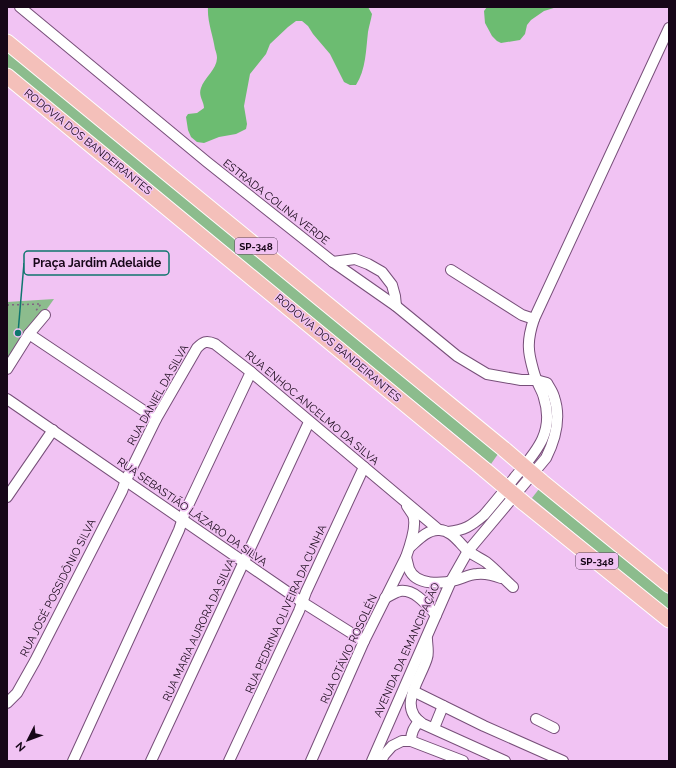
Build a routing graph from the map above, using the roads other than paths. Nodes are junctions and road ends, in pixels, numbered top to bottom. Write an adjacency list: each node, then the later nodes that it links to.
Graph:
1 (20, 7): 5 (street, ESTRADA COLINA VERDE)
2 (669, 28): 9 (street)
3 (7, 42): 31 (highway, SP-348, bridge)
4 (7, 76): 36 (highway, RODOVIA DOS BANDEIRANTES / SP-348, bridge)
5 (333, 262): 7 (street, ESTRADA COLINA VERDE); 7 (street)
6 (451, 270): 9 (street)
7 (396, 306): 14 (street, ESTRADA COLINA VERDE)
8 (45, 315): 10 (street)
9 (534, 319): 14 (street)
10 (30, 334): 12 (street); 16 (street)
11 (202, 343): 13 (street, RUA ENHOC ANCELMO DA SILVA); 16 (street, RUA DANIEL DA SILVA)
12 (7, 369)
13 (250, 372): 17 (street, RUA ENHOC ANCELMO DA SILVA); 23 (street)
14 (536, 380): 24 (street); 26 (street)
15 (7, 399): 18 (street, RUA SEBASTIÃO LÁZARO DA SILVA)
16 (156, 419): 20 (street, RUA DANIEL DA SILVA)
17 (309, 422): 19 (street, RUA ENHOC ANCELMO DA SILVA); 28 (street, RUA MARIA AURORA DA SILVA)
18 (52, 430): 20 (street, RUA SEBASTIÃO LÁZARO DA SILVA); 21 (street)
19 (364, 467): 22 (street, RUA ENHOC ANCELMO DA SILVA); 34 (street, RUA PEDRINA OLIVEIRA DA CUNHA)
20 (126, 480): 23 (street, RUA SEBASTIÃO LÁZARO DA SILVA); 40 (street, RUA JOSÉ POSSIDÔNIO SILVA)
21 (7, 497)
22 (403, 500): 24 (street, RUA ENHOC ANCELMO DA SILVA); 25 (street, RUA ENHOC ANCELMO DA SILVA)
23 (182, 520): 28 (street, RUA SEBASTIÃO LÁZARO DA SILVA); 47 (street)
24 (444, 531): 25 (street); 26 (street)
25 (410, 547): 27 (street, RUA OTÁVIO ROSOLÉN)
26 (468, 551): 29 (street); 30 (street, AVENIDA DA EMANCIPAÇÃO)
27 (406, 557): 30 (street); 33 (street, RUA OTÁVIO ROSOLÉN)
28 (244, 562): 34 (street, RUA SEBASTIÃO LÁZARO DA SILVA); 48 (street, RUA MARIA AURORA DA SILVA)
29 (503, 578): 30 (street); 32 (street)
30 (451, 581): 35 (street, AVENIDA DA EMANCIPAÇÃO)
31 (669, 585)
32 (513, 587)
33 (385, 598): 35 (street); 38 (street, RUA OTÁVIO ROSOLÉN)
34 (302, 602): 38 (street, RUA SEBASTIÃO LÁZARO DA SILVA); 49 (street, RUA PEDRINA OLIVEIRA DA CUNHA)
35 (436, 615): 37 (street, AVENIDA DA EMANCIPAÇÃO)
36 (669, 620)
37 (427, 635): 39 (street); 51 (street, AVENIDA DA EMANCIPAÇÃO)
38 (364, 642): 50 (street, RUA OTÁVIO ROSOLÉN)
39 (413, 692): 41 (street); 43 (street)
40 (7, 703)
41 (443, 706): 44 (street); 55 (street)
42 (536, 719): 45 (street)
43 (418, 721): 44 (street); 46 (street)
44 (434, 728): 54 (street)
45 (554, 728)
46 (411, 741): 52 (street); 53 (street)
47 (73, 761)
48 (151, 761)
49 (229, 761)
50 (311, 761)
51 (372, 761)
52 (381, 761)
53 (463, 761)
54 (505, 761)
55 (563, 761)

